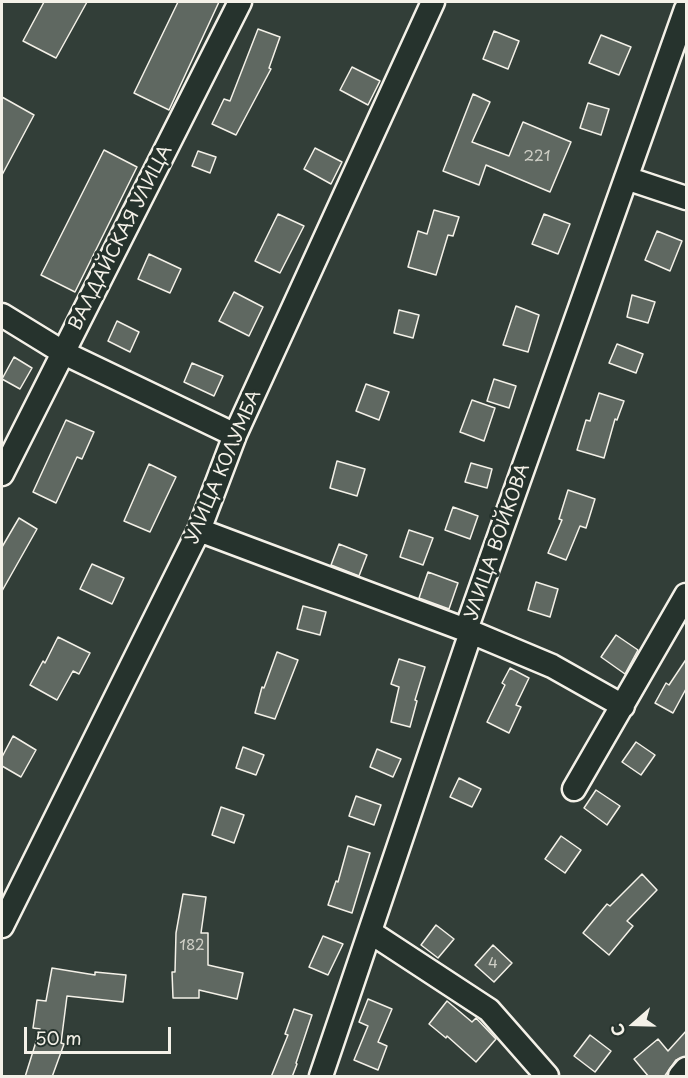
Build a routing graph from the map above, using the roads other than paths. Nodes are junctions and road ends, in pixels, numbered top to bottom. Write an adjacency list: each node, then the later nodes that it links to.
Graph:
1 (240, 2): 7 (street, ВАЛДАЙСКАЯ УЛИЦА)
2 (433, 2): 8 (street, УЛИЦА КОЛУМБА)
3 (687, 9): 4 (street, УЛИЦА ВОЙКОВА)
4 (626, 178): 5 (street); 12 (street, УЛИЦА ВОЙКОВА)
5 (687, 198)
6 (2, 315): 7 (street)
7 (64, 353): 8 (street); 9 (street, ВАЛДАЙСКАЯ УЛИЦА)
8 (235, 435): 10 (street, УЛИЦА КОЛУМБА)
9 (2, 474)
10 (199, 530): 12 (street); 15 (street, УЛИЦА КОЛУМБА)
11 (687, 595): 13 (street)
12 (471, 632): 13 (street); 16 (street, УЛИЦА ВОЙКОВА)
13 (623, 706): 14 (street)
14 (574, 789)
15 (2, 926)
16 (370, 932): 18 (street, УЛИЦА ВОЙКОВА); 19 (street)
17 (687, 1069): 20 (street)
18 (321, 1077)
19 (547, 1077)
20 (680, 1077)

